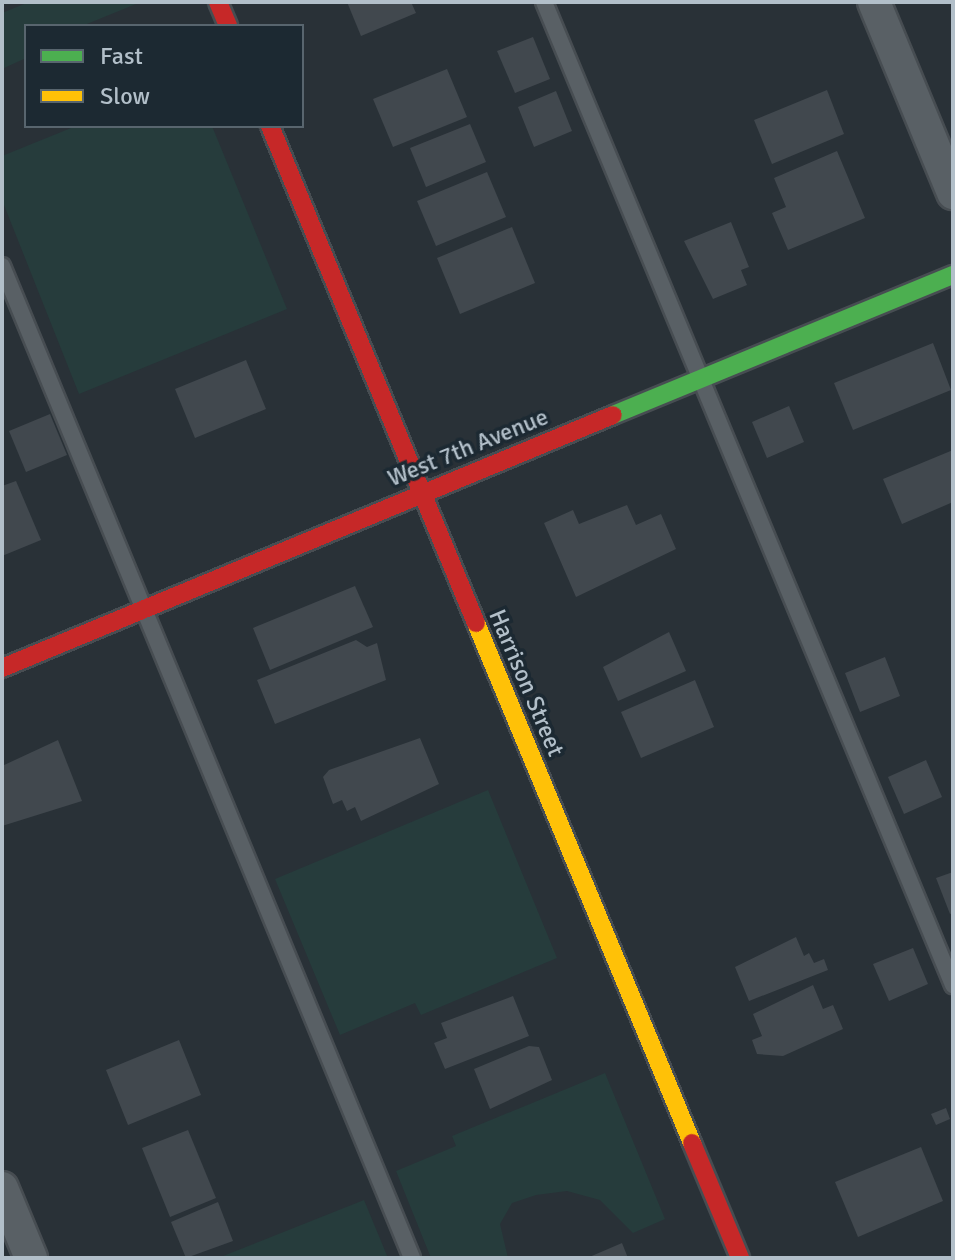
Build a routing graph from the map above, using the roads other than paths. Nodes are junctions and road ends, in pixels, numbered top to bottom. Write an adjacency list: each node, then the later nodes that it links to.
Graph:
1 (218, 2): 4 (street)
2 (544, 2): 10 (lane)
3 (874, 2): 6 (street)
4 (227, 24)
5 (271, 128): 11 (street, Harrison Street)
6 (945, 150): 7 (street)
7 (953, 193)
8 (2, 266): 12 (lane)
9 (953, 275): 10 (street, West 7th Avenue)
10 (700, 378): 11 (street, West 7th Avenue); 14 (lane)
11 (421, 493): 12 (street, West 7th Avenue); 18 (street, Harrison Street)
12 (144, 608): 13 (street, West 7th Avenue); 17 (lane)
13 (2, 668)
14 (953, 985)
15 (2, 1188): 16 (street)
16 (31, 1258)
17 (412, 1258)
18 (740, 1258)

